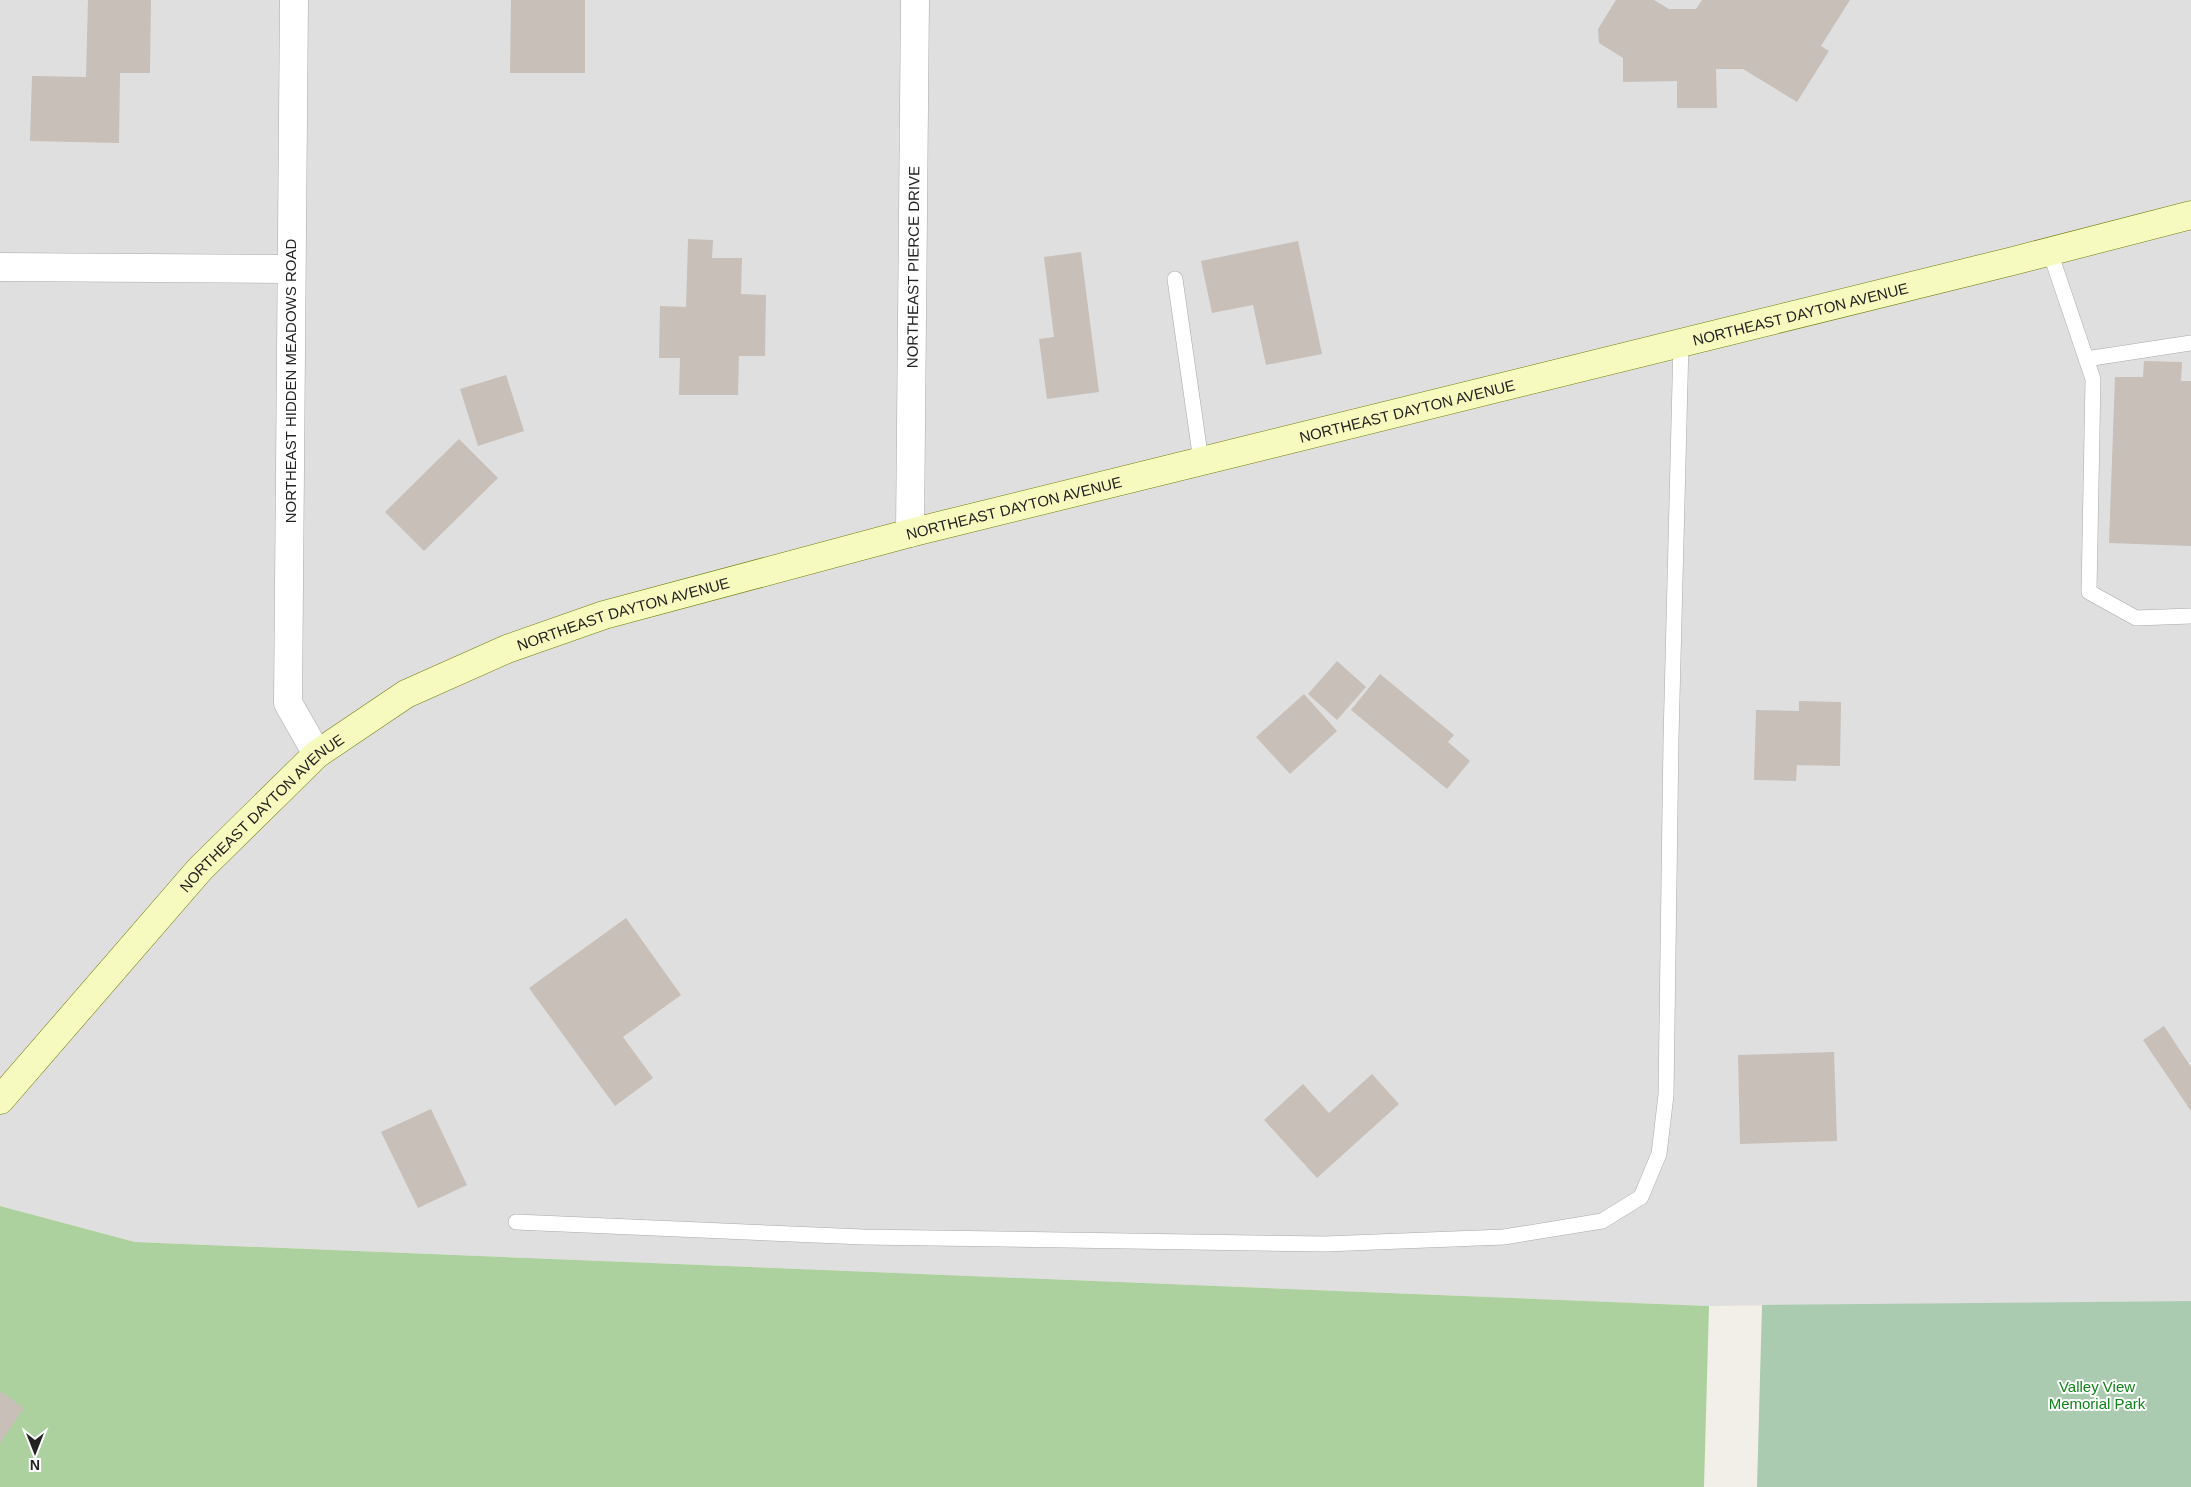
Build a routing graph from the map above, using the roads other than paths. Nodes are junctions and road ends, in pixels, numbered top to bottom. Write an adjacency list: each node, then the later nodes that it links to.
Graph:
1 (294, 0): 6 (street, NORTHEAST HIDDEN MEADOWS ROAD)
2 (915, 0): 12 (street, NORTHEAST PIERCE DRIVE)
3 (2191, 215): 4 (street, NORTHEAST DAYTON AVENUE)
4 (2050, 252): 8 (street, NORTHEAST DAYTON AVENUE); 10 (lane)
5 (0, 267): 6 (street)
6 (291, 269): 14 (street, NORTHEAST HIDDEN MEADOWS ROAD)
7 (1175, 279): 11 (lane)
8 (1681, 343): 11 (street, NORTHEAST DAYTON AVENUE); 16 (lane)
9 (2191, 343): 10 (lane)
10 (2086, 359): 13 (lane)
11 (1201, 461): 12 (street, NORTHEAST DAYTON AVENUE)
12 (910, 534): 14 (street, NORTHEAST DAYTON AVENUE)
13 (2191, 616)
14 (317, 754): 15 (street, NORTHEAST DAYTON AVENUE)
15 (0, 1100)
16 (516, 1222)

